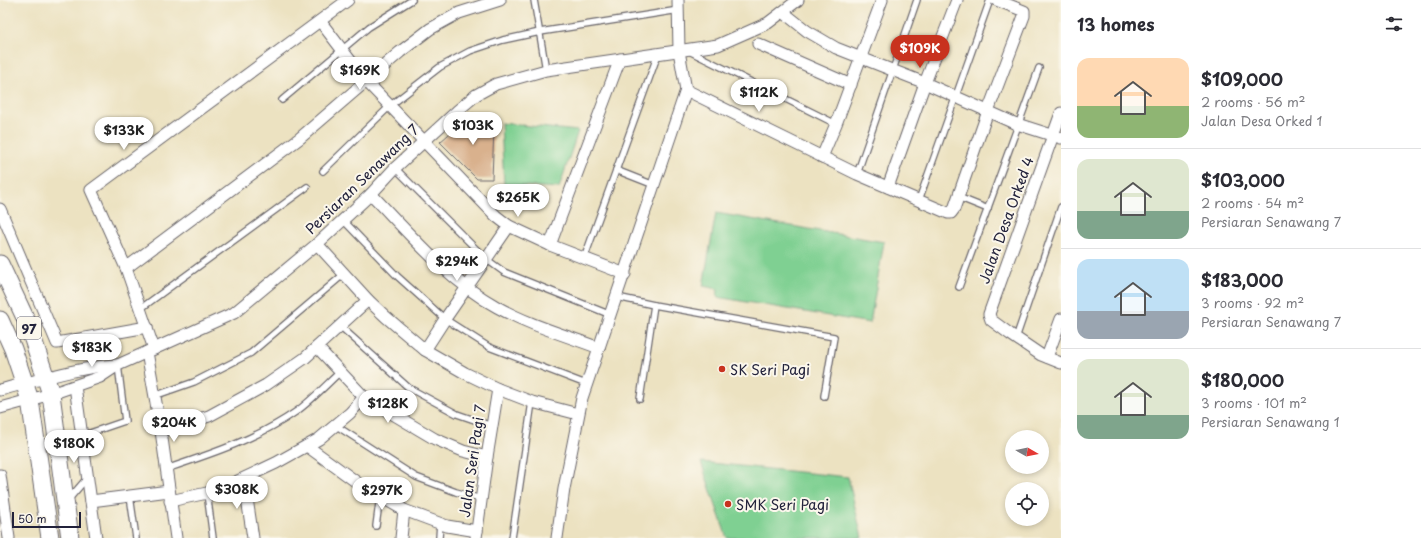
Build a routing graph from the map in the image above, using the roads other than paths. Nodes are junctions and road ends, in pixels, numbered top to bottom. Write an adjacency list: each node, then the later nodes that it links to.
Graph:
1 (348, 0): 13 (street)
2 (412, 0): 16 (lane)
3 (500, 0): 24 (street)
4 (534, 0): 14 (lane)
5 (798, 0): 12 (street, Persiaran Senawang 7)
6 (882, 0): 19 (street)
7 (917, 0): 23 (lane)
8 (957, 0): 25 (street)
9 (990, 0): 28 (lane)
10 (996, 0): 31 (street)
11 (679, 5): 14 (lane); 17 (street)
12 (782, 12): 17 (street, Persiaran Senawang 7); 19 (street)
13 (320, 20): 16 (street); 58 (street)
14 (540, 32): 22 (lane); 30 (lane)
15 (758, 44): 26 (street)
16 (343, 50): 24 (street); 29 (lane)
17 (683, 50): 18 (street, Persiaran Senawang 7); 27 (street); 33 (lane)
18 (658, 54): 20 (street, Persiaran Senawang 7); 39 (lane)
19 (860, 57): 23 (street); 26 (street)
20 (620, 58): 22 (street, Persiaran Senawang 7); 54 (street)
21 (1039, 68): 34 (lane)
22 (546, 70): 36 (street, Persiaran Senawang 7)
23 (893, 71): 25 (street); 41 (lane)
24 (366, 81): 30 (street); 58 (street)
25 (925, 83): 28 (street); 44 (street)
26 (851, 85): 33 (street)
27 (686, 90): 37 (street); 42 (street)
28 (956, 97): 31 (street); 47 (lane)
29 (282, 100)
30 (391, 105): 36 (street); 40 (lane)
31 (988, 111): 34 (street); 46 (street)
32 (1061, 113): 35 (street, Jalan Desa Orked 4)
33 (836, 124): 37 (street)
34 (1019, 124): 35 (street); 50 (lane)
35 (1057, 137): 73 (street, Jalan Desa Orked 4)
36 (424, 141): 38 (street, Persiaran Senawang 7); 52 (street)
37 (822, 157): 41 (street)
38 (395, 168): 45 (street, Persiaran Senawang 7); 55 (lane)
39 (616, 170): 42 (lane); 56 (lane)
40 (323, 171)
41 (857, 174): 44 (street)
42 (654, 186): 60 (street)
43 (307, 187): 66 (lane)
44 (888, 187): 47 (street)
45 (370, 194): 51 (street, Persiaran Senawang 7); 61 (street)
46 (958, 197): 47 (street); 50 (lane)
47 (919, 200)
48 (1061, 206): 73 (lane)
49 (0, 209): 72 (street)
50 (988, 209): 62 (lane)
51 (342, 220): 53 (street, Persiaran Senawang 7); 68 (lane)
52 (509, 226): 54 (street); 55 (street)
53 (317, 244): 59 (street); 77 (street, Persiaran Senawang 7)
54 (550, 245): 56 (street)
55 (486, 259): 61 (street); 67 (lane)
56 (584, 259): 60 (street)
57 (0, 264): 82 (main road, 97)
58 (126, 268): 66 (street)
59 (344, 274): 64 (street); 89 (lane)
60 (625, 274): 63 (street)
61 (467, 287): 68 (street); 75 (street)
62 (959, 287)
63 (617, 297): 65 (lane); 67 (street)
64 (368, 300): 71 (street); 76 (street)
65 (654, 305): 90 (lane); 92 (lane)
66 (140, 308): 72 (street)
67 (611, 315): 75 (street)
68 (445, 319): 76 (street); 84 (lane)
69 (1061, 319): 78 (street)
70 (0, 320): 83 (main road, 97)
71 (340, 326): 74 (street); 98 (lane)
72 (147, 327): 77 (street)
73 (1016, 338): 78 (street)
74 (317, 347): 81 (street); 99 (street)
75 (599, 348): 84 (street)
76 (425, 350): 86 (street)
77 (151, 351): 80 (street, Persiaran Senawang 7); 89 (street)
78 (1047, 357): 79 (street)
79 (1061, 363)
80 (118, 365): 82 (street); 85 (street); 100 (lane)
81 (340, 372): 91 (street); 103 (lane)
82 (46, 377): 83 (street); 88 (main road, 97)
83 (25, 384): 87 (street); 93 (main road, 97)
84 (586, 384): 96 (street)
85 (75, 386): 88 (street); 100 (street)
86 (498, 389): 94 (street); 98 (street, Jalan Seri Pagi 7)
87 (0, 390)
88 (51, 394): 93 (street); 113 (main road, 97)
89 (154, 396): 99 (street)
90 (824, 396)
91 (364, 397): 97 (street); 102 (street)
92 (640, 399)
93 (30, 400): 95 (street); 119 (main road, 97)
94 (532, 402): 96 (street); 128 (lane)
95 (0, 408)
96 (578, 414): 129 (street)
97 (336, 425): 101 (street); 111 (lane)
98 (492, 426): 102 (street, Jalan Seri Pagi 7)
99 (161, 431): 103 (street)
100 (81, 436): 105 (street)
101 (307, 446): 106 (street); 110 (street)
102 (487, 457): 111 (street, Jalan Seri Pagi 7)
103 (166, 470): 109 (street)
104 (0, 475): 118 (street)
105 (87, 478): 112 (street); 113 (lane)
106 (244, 479): 107 (street); 125 (street)
107 (207, 493): 109 (street); 124 (lane)
108 (130, 496): 109 (street); 112 (street); 122 (lane)
109 (170, 496): 123 (street)
110 (380, 496): 114 (street); 116 (lane)
111 (481, 499): 117 (street, Jalan Seri Pagi 7)
112 (91, 501): 121 (street)
113 (65, 504): 120 (main road, 97)
114 (404, 510): 115 (street); 126 (street)
115 (440, 524): 117 (street); 127 (lane)
116 (376, 526)
117 (477, 534)
118 (9, 538)
119 (50, 538)
120 (70, 538)
121 (96, 538)
122 (136, 538)
123 (176, 538)
124 (213, 538)
125 (252, 538)
126 (400, 538)
127 (439, 538)
128 (512, 538)
129 (557, 538)

